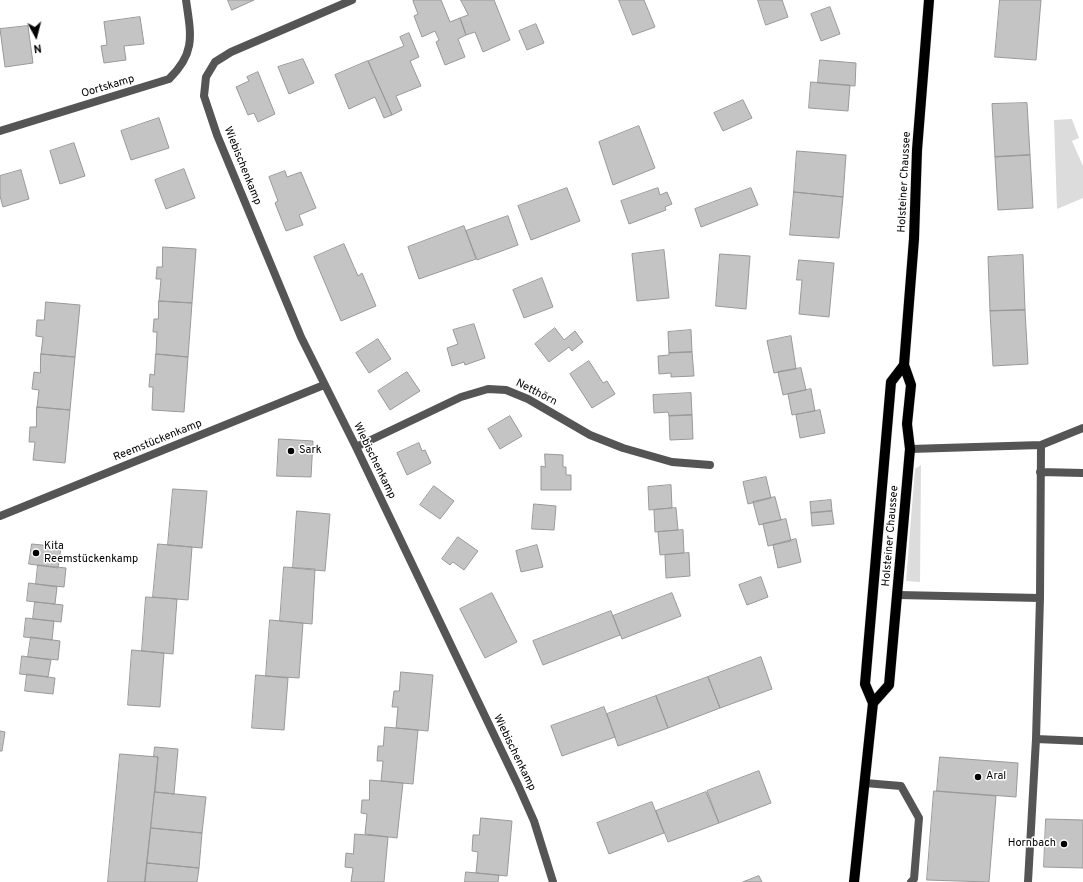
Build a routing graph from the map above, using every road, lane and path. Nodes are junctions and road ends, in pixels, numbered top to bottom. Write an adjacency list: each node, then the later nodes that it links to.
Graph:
1 (186, 0): 4 (street, Oortskamp)
2 (352, 0): 6 (street, Wiebischenkamp)
3 (929, 0): 5 (main road, Holsteiner Chaussee)
4 (0, 131)
5 (904, 365): 10 (main road, Holsteiner Chaussee); 17 (main road, Holsteiner Chaussee)
6 (324, 386): 9 (street, Wiebischenkamp); 14 (street, Reemstückenkamp)
7 (1083, 428): 8 (street)
8 (1041, 445): 10 (street); 12 (street)
9 (356, 447): 11 (street, Netthörn); 21 (street, Wiebischenkamp)
10 (910, 449): 15 (main road, Holsteiner Chaussee)
11 (710, 465)
12 (1040, 472): 13 (street); 16 (street)
13 (1083, 473)
14 (0, 516)
15 (898, 595): 16 (street); 17 (main road, Holsteiner Chaussee)
16 (1040, 598): 18 (street)
17 (873, 704): 20 (main road, Holsteiner Chaussee)
18 (1036, 739): 19 (street); 24 (street)
19 (1083, 741)
20 (865, 783): 22 (main road, Holsteiner Chaussee); 23 (street)
21 (553, 882)
22 (854, 882)
23 (911, 882)
24 (1028, 882)

